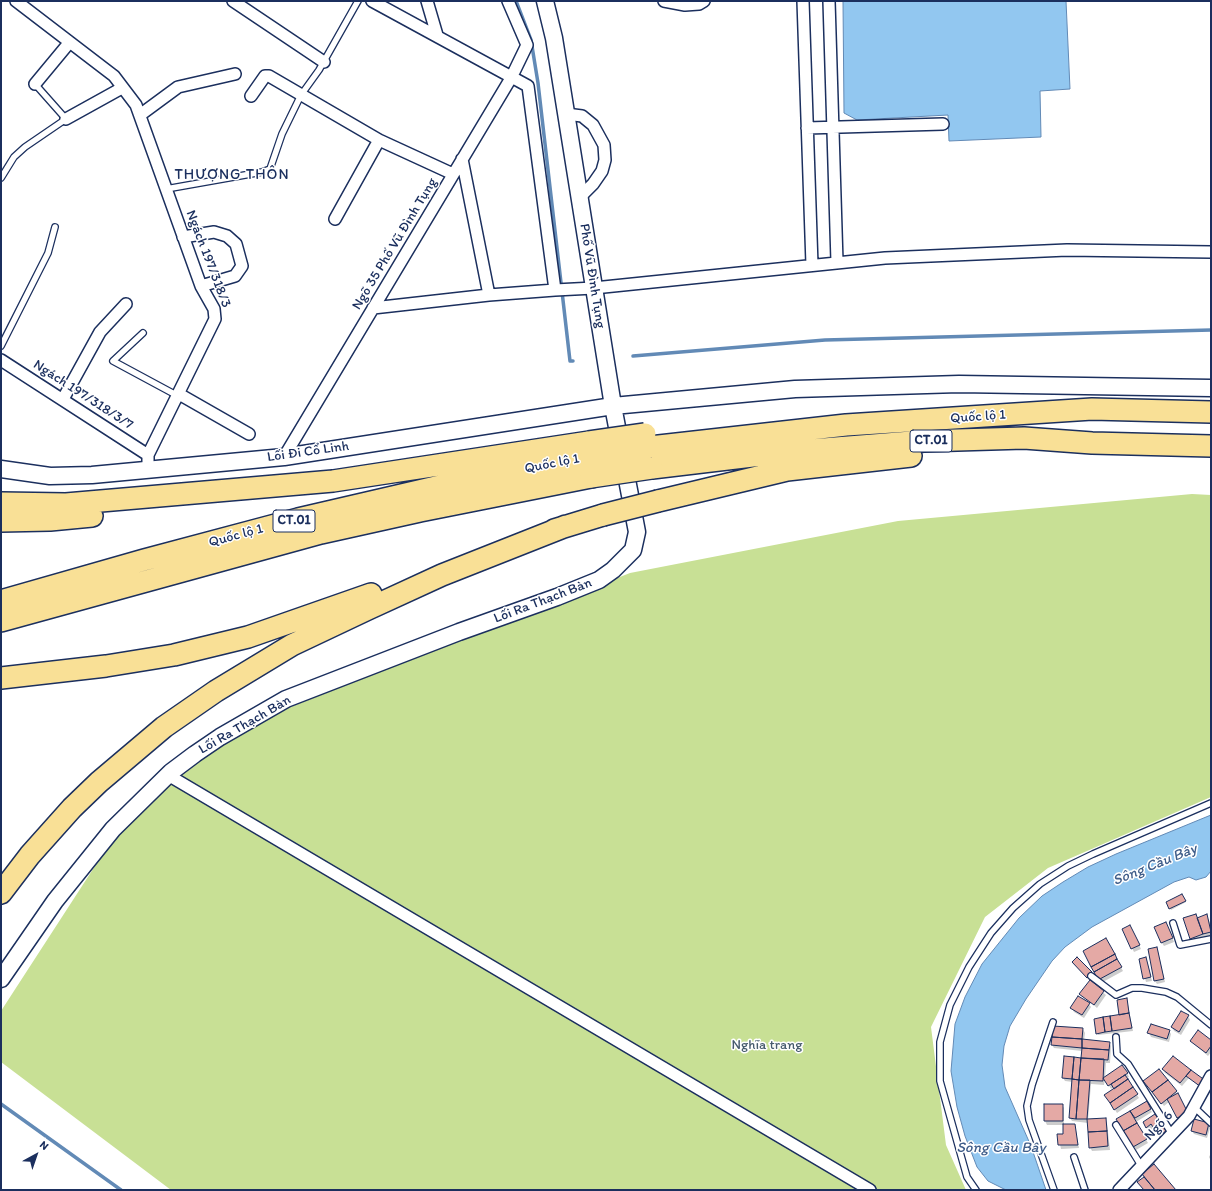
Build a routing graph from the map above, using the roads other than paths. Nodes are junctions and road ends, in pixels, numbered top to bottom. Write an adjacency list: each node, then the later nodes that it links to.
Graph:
1 (16, 1): 13 (street, Ngách 197/318/3)
2 (233, 1): 14 (street)
3 (358, 1): 14 (lane)
4 (372, 1): 12 (street)
5 (427, 1): 12 (street)
6 (508, 1): 16 (street, Ngõ 35 Phố Vũ Đình Tụng)
7 (545, 1): 21 (main road, Phố Vũ Đình Tụng)
8 (664, 1): 9 (street)
9 (704, 1)
10 (803, 1): 25 (street)
11 (829, 1): 26 (street)
12 (437, 35): 16 (street)
13 (69, 43): 17 (street); 18 (street, Ngách 197/318/3)
14 (324, 62): 19 (lane)
15 (235, 74): 22 (street)
16 (511, 78): 28 (street, Ngõ 35 Phố Vũ Đình Tụng); 41 (street)
17 (35, 84): 23 (lane)
18 (122, 88): 22 (street, Ngách 197/318/3); 23 (street)
19 (301, 95): 20 (street); 27 (street); 31 (lane)
20 (251, 96)
21 (566, 114): 32 (main road, Phố Vũ Đình Tụng); 32 (street)
22 (140, 115): 31 (street, Ngách 197/318/3)
23 (66, 119): 30 (lane)
24 (942, 124): 26 (street)
25 (807, 128): 26 (street); 38 (street)
26 (833, 128): 37 (street)
27 (379, 140): 29 (street); 33 (street)
28 (462, 159): 29 (street, Ngõ 35 Phố Vũ Đình Tụng); 42 (street)
29 (453, 174): 44 (street, Ngõ 35 Phố Vũ Đình Tụng)
30 (1, 178)
31 (166, 189): 35 (street, Ngách 197/318/3)
32 (580, 196): 40 (main road, Phố Vũ Đình Tụng)
33 (336, 219)
34 (55, 227): 46 (lane)
35 (183, 238): 39 (street, Ngách 197/318/3); 39 (street)
36 (1211, 252): 37 (street)
37 (837, 262): 38 (street)
38 (812, 265): 40 (street)
39 (201, 286): 49 (street, Ngách 197/318/3)
40 (589, 288): 41 (street); 51 (main road, Phố Vũ Đình Tụng)
41 (555, 290): 42 (street)
42 (489, 295): 44 (street)
43 (126, 304): 50 (street)
44 (373, 308): 56 (street, Ngõ 35 Phố Vũ Đình Tụng)
45 (143, 333): 49 (lane)
46 (1, 346)
47 (1, 360): 50 (street, Ngách 197/318/3/7)
48 (1211, 388): 51 (main road, Lối Đi Cổ Linh)
49 (178, 395): 53 (street); 58 (street, Ngách 197/318/3)
50 (63, 399): 58 (street, Ngách 197/318/3/7)
51 (613, 406): 56 (main road, Lối Đi Cổ Linh); 64 (main road, Phố Vũ Đình Tụng)
52 (1211, 412): 55 (highway, Quốc lộ 1 / CT.01, bridge)
53 (249, 434)
54 (1211, 446): 66 (highway, Quốc lộ 1 / CT.01, bridge)
55 (590, 449): 60 (highway); 65 (highway, Quốc lộ 1 / CT.01)
56 (285, 456): 58 (main road, Lối Đi Cổ Linh)
57 (1211, 456): 63 (highway, bridge)
58 (148, 462): 59 (main road, Lối Đi Cổ Linh)
59 (1, 469)
60 (280, 485): 61 (highway); 62 (highway)
61 (1, 503)
62 (1, 521)
63 (566, 526): 67 (highway); 70 (highway)
64 (633, 550): 68 (main road, Lối Ra Thạch Bàn)
65 (1, 600)
66 (1, 621)
67 (1, 678)
68 (168, 775): 74 (main road, Lối Ra Thạch Bàn); 85 (street)
69 (1211, 803): 86 (lane)
70 (1, 893)
71 (1173, 923): 72 (lane)
72 (1211, 939)
73 (1091, 976): 76 (lane)
74 (1, 979)
75 (1053, 1022): 87 (lane)
76 (1211, 1025)
77 (1116, 1037): 82 (lane)
78 (1211, 1078): 79 (street, Ngõ 6)
79 (1194, 1107): 80 (lane); 82 (street, Ngõ 6)
80 (1211, 1123)
81 (1116, 1125): 84 (lane)
82 (1172, 1134): 84 (street, Ngõ 6)
83 (1074, 1157): 88 (lane)
84 (1142, 1166): 89 (street, Ngõ 6)
85 (870, 1190)
86 (976, 1190)
87 (1054, 1190)
88 (1086, 1190)
89 (1119, 1190)

